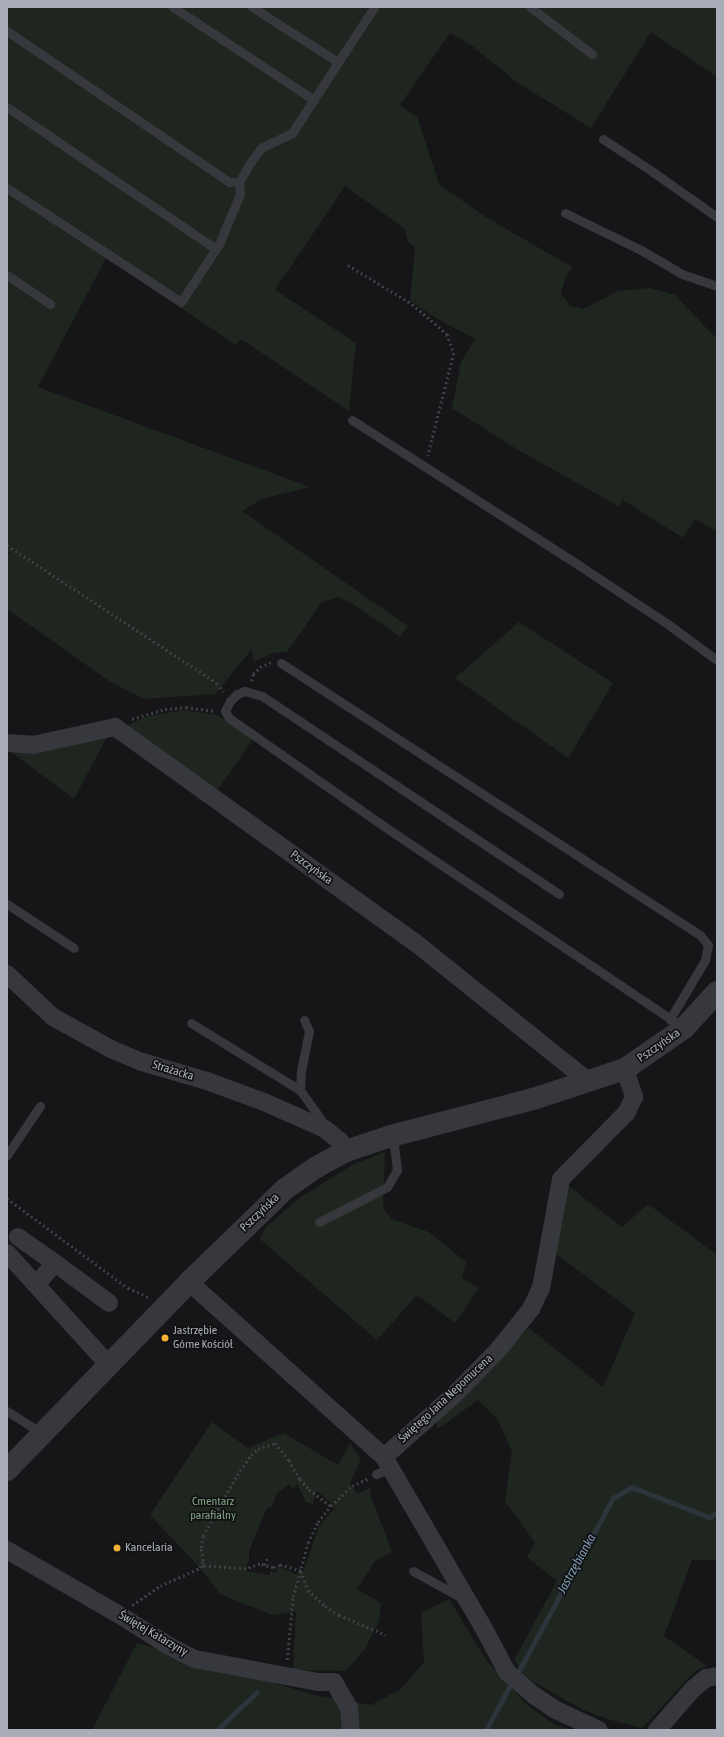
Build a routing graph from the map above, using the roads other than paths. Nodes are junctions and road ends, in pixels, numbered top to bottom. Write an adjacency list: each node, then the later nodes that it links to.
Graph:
1 (173, 7): 8 (lane)
2 (252, 7): 7 (lane)
3 (374, 7): 7 (lane)
4 (530, 7): 6 (lane)
5 (7, 31): 11 (lane)
6 (592, 54)
7 (338, 62): 8 (lane)
8 (314, 100): 11 (lane)
9 (7, 108): 15 (lane)
10 (603, 140): 14 (lane)
11 (239, 182): 15 (lane)
12 (7, 188): 15 (lane)
13 (565, 213): 17 (lane)
14 (717, 217)
15 (216, 249)
16 (7, 275): 18 (lane)
17 (717, 286)
18 (50, 304)
19 (352, 420): 20 (lane)
20 (717, 660)
21 (281, 663): 30 (lane)
22 (7, 743): 32 (street, Pszczyńska)
23 (559, 894): 30 (lane)
24 (7, 904): 25 (lane)
25 (74, 948)
26 (7, 974): 36 (street, Strażacka)
27 (717, 992): 30 (street, Pszczyńska)
28 (304, 1020): 33 (lane)
29 (191, 1023): 33 (lane)
30 (677, 1023): 31 (street, Pszczyńska)
31 (625, 1069): 32 (street, Pszczyńska); 48 (street, Świętego Jana Nepomucena)
32 (589, 1082): 35 (street, Pszczyńska)
33 (300, 1090): 36 (lane)
34 (40, 1106): 37 (lane)
35 (391, 1136): 36 (street, Pszczyńska); 38 (lane)
36 (339, 1142): 42 (street, Pszczyńska)
37 (7, 1155)
38 (319, 1222)
39 (18, 1237): 41 (street)
40 (7, 1253): 43 (street)
41 (55, 1263): 43 (street); 44 (street)
42 (189, 1282): 45 (street, Pszczyńska); 48 (street)
43 (36, 1285): 45 (street)
44 (109, 1303)
45 (109, 1365): 47 (street, Pszczyńska)
46 (7, 1411): 47 (lane)
47 (43, 1434): 49 (street, Pszczyńska)
48 (383, 1466): 52 (street)
49 (7, 1470)
50 (7, 1550): 54 (street, Świętej Katarzyny)
51 (413, 1571): 52 (lane)
52 (467, 1600): 55 (street)
53 (717, 1676): 56 (street)
54 (351, 1730)
55 (599, 1730)
56 (657, 1730)

